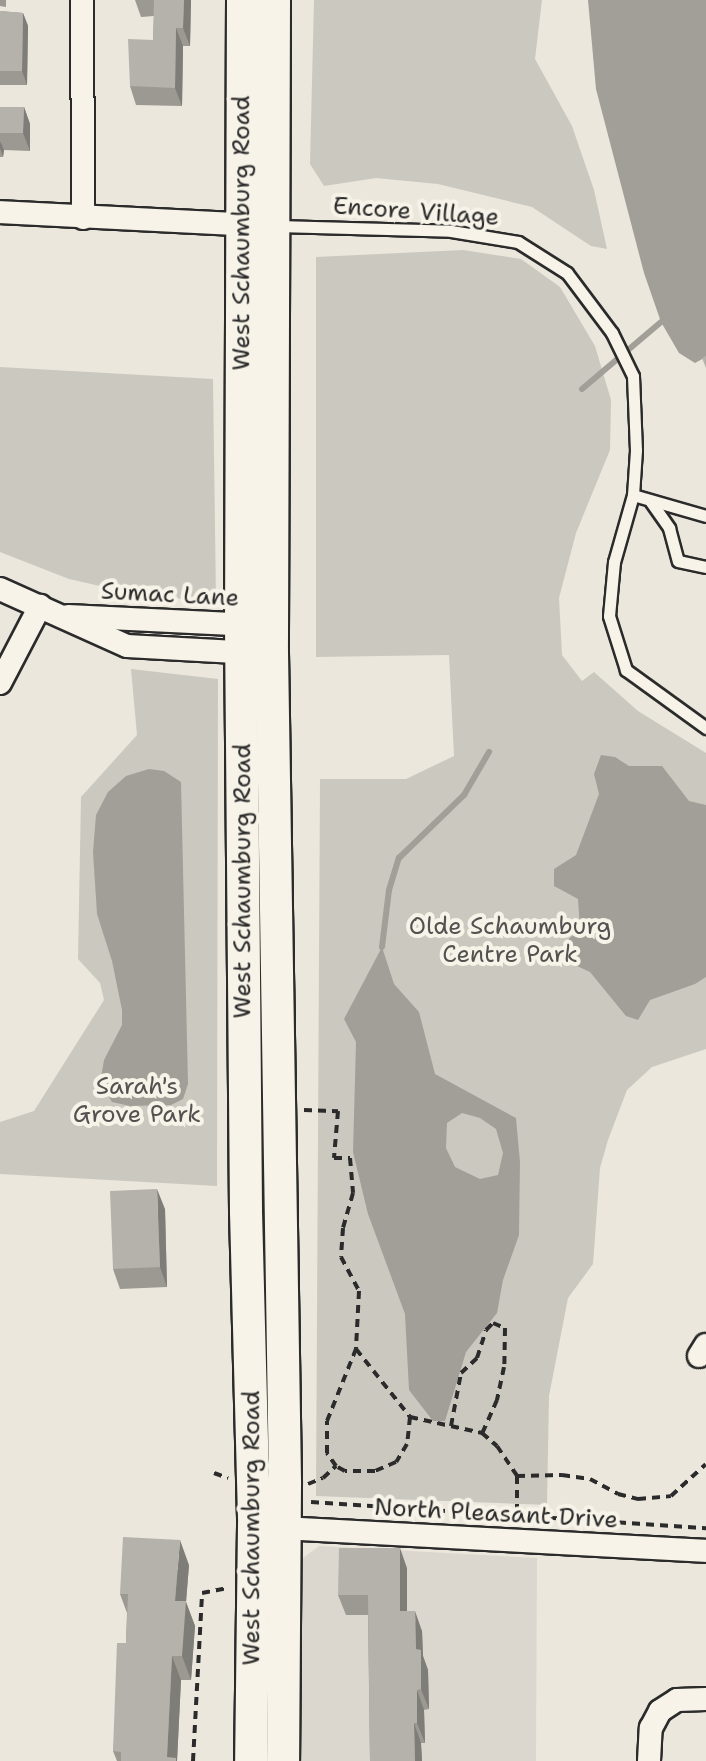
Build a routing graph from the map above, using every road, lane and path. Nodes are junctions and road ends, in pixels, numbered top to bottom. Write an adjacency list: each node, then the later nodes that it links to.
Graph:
1 (82, 0): 5 (street)
2 (243, 0): 6 (main road, West Schaumburg Road)
3 (274, 0): 6 (main road, West Schaumburg Road)
4 (0, 212): 5 (street)
5 (83, 218): 6 (street)
6 (257, 225): 7 (lane, Encore Village); 13 (main road, West Schaumburg Road)
7 (633, 495): 8 (lane); 15 (lane)
8 (651, 502): 9 (lane); 10 (lane)
9 (706, 516)
10 (706, 567)
11 (0, 589): 12 (street, Sumac Lane)
12 (40, 606): 13 (street, Sumac Lane); 14 (street)
13 (256, 639): 27 (main road, West Schaumburg Road); 33 (main road, West Schaumburg Road)
14 (0, 683)
15 (706, 728)
16 (304, 1110): 17 (path)
17 (356, 1349): 18 (path); 22 (path)
18 (410, 1417): 19 (path); 22 (path)
19 (451, 1426): 20 (path); 20 (path)
20 (482, 1433): 25 (path)
21 (706, 1464): 25 (path)
22 (336, 1466): 26 (path)
23 (214, 1473): 24 (path)
24 (220, 1476)
25 (517, 1476): 26 (path)
26 (517, 1514): 28 (path)
27 (284, 1528): 29 (street, North Pleasant Drive); 34 (main road, West Schaumburg Road)
28 (706, 1528)
29 (706, 1551)
30 (227, 1588): 32 (path)
31 (706, 1699): 35 (street)
32 (193, 1761)
33 (251, 1761)
34 (283, 1761)
35 (649, 1761)

